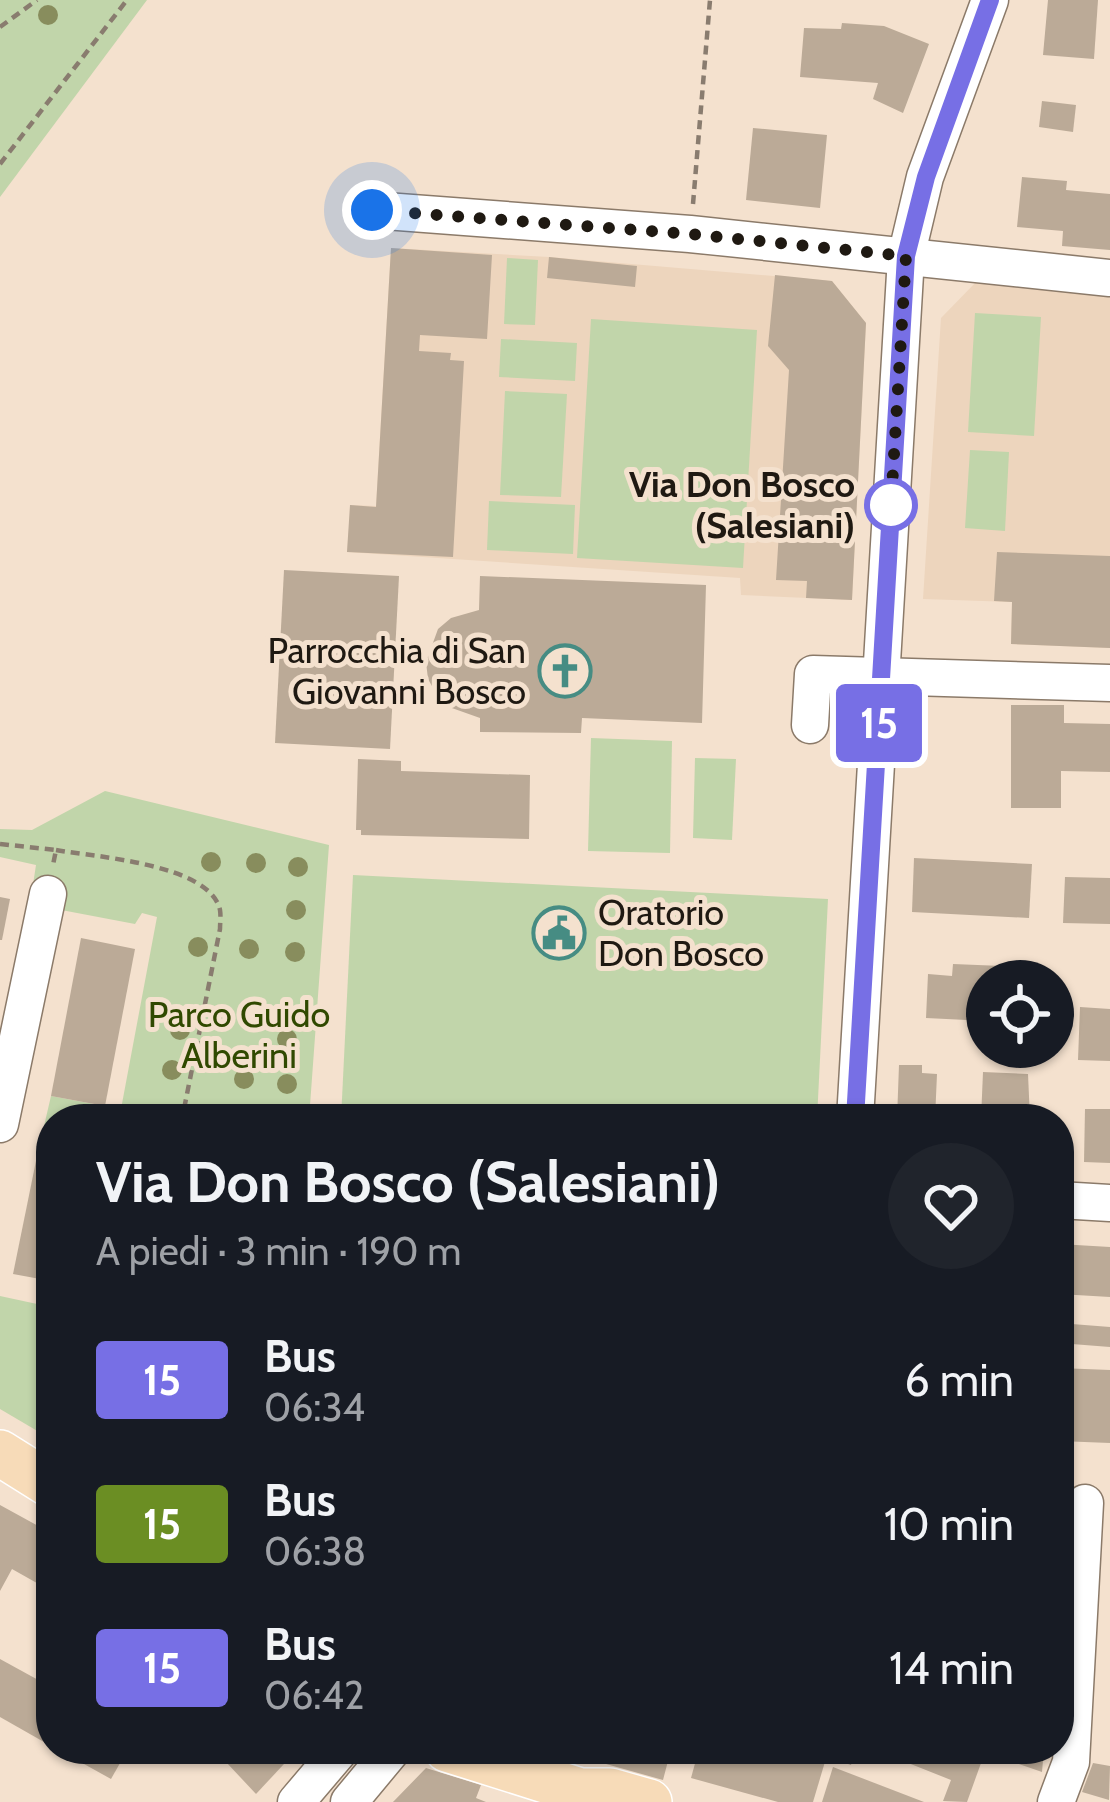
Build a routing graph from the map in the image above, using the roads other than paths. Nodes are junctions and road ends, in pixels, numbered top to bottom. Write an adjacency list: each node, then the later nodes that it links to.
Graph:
1 (990, 0): 3 (street)
2 (372, 210): 3 (street)
3 (906, 256): 4 (street); 5 (street)
4 (1110, 278)
5 (880, 676): 6 (street); 7 (street); 9 (street)
6 (1110, 682)
7 (810, 725)
8 (48, 894): 10 (street)
9 (856, 1104)
10 (0, 1124)
11 (1074, 1201): 12 (street)
12 (1110, 1203)
13 (0, 1453): 14 (main road)
14 (36, 1476)
15 (1084, 1503): 16 (street)
16 (1074, 1702)
17 (328, 1764): 23 (street)
18 (381, 1764): 24 (street)
19 (494, 1764): 22 (main road)
20 (558, 1764): 22 (main road)
21 (1070, 1764): 25 (street)
22 (629, 1798)
23 (296, 1802)
24 (349, 1802)
25 (1056, 1802)

